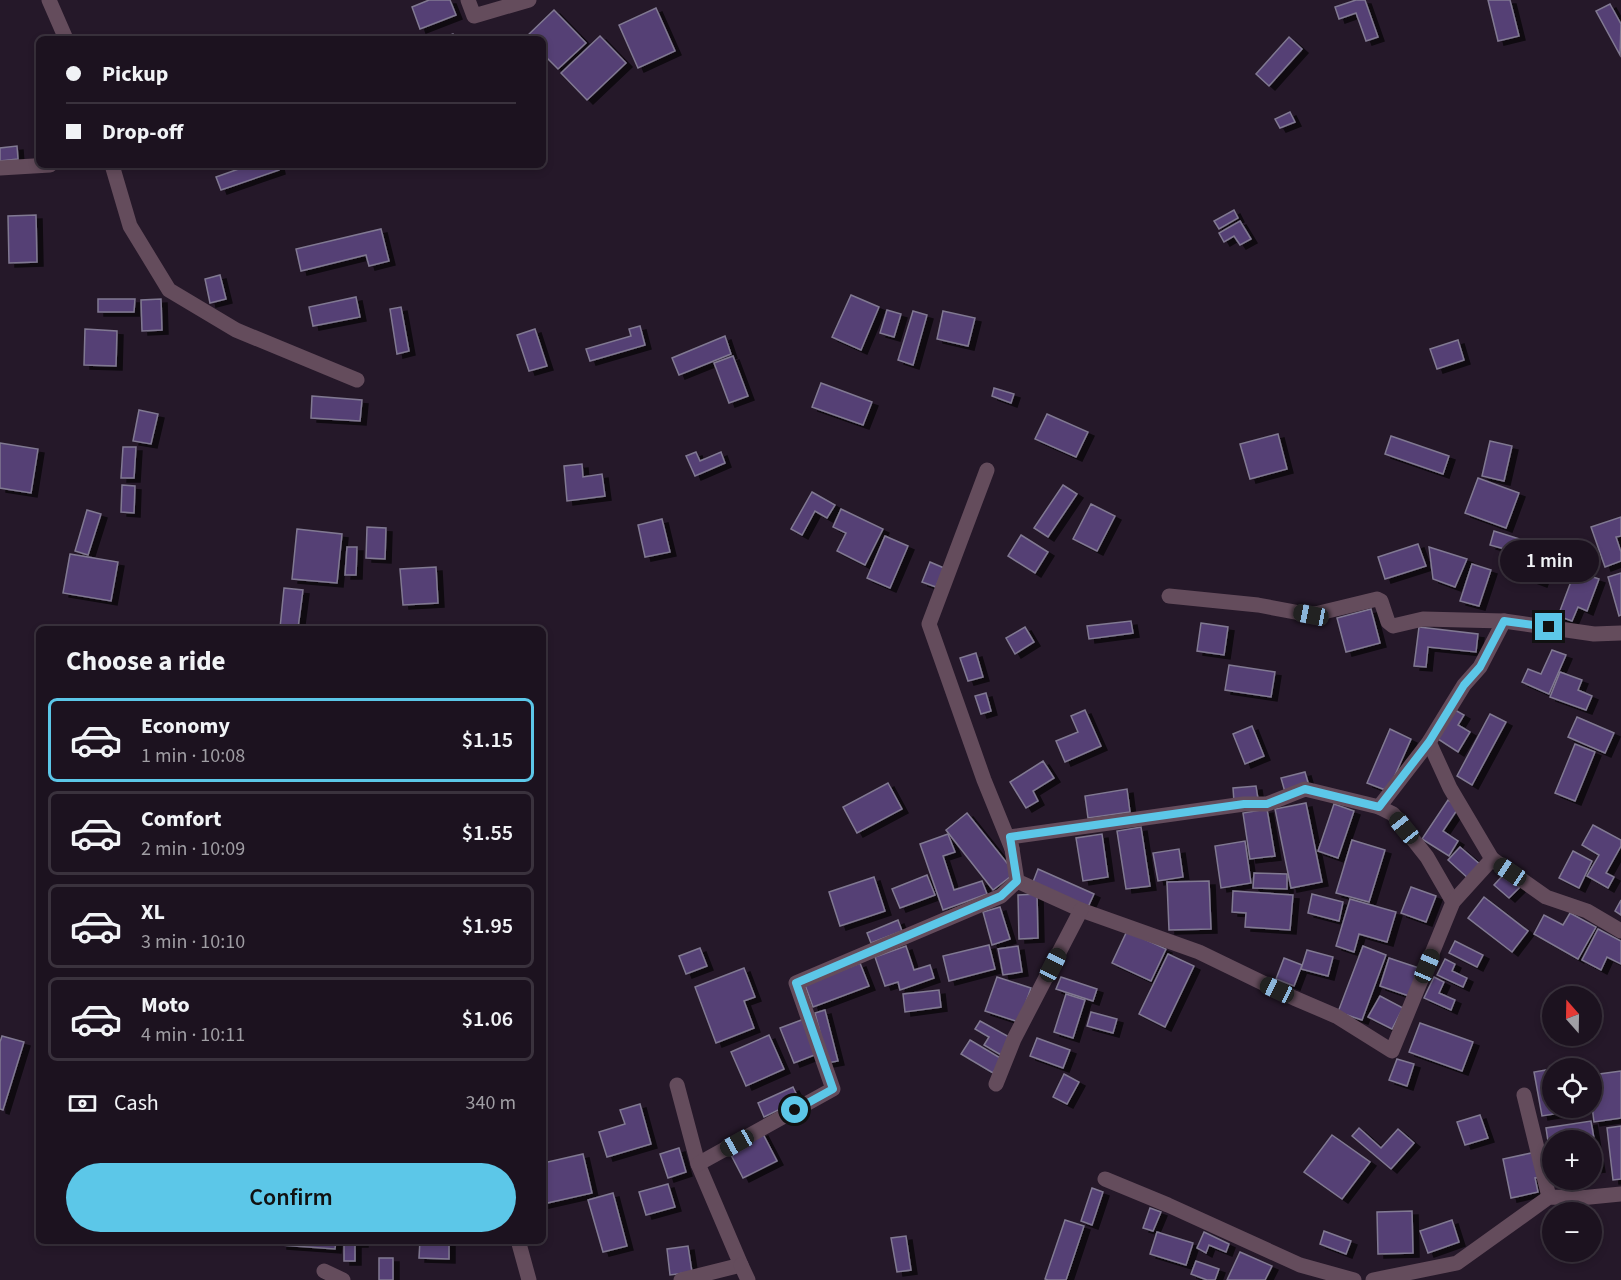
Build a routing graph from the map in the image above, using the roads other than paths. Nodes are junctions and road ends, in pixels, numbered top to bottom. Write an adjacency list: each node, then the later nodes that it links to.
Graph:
1 (49, 0): 4 (street)
2 (468, 0): 3 (street)
3 (529, 0)
4 (65, 36)
5 (36, 166): 6 (street)
6 (0, 168)
7 (113, 168): 8 (street)
8 (357, 380)
9 (987, 470): 15 (street)
10 (1168, 596): 11 (street)
11 (1504, 621): 12 (street); 13 (street)
12 (1621, 633)
13 (1429, 742): 14 (street); 16 (street)
14 (1379, 807): 15 (street); 18 (street)
15 (1012, 849): 17 (street)
16 (1492, 859): 18 (street); 20 (street)
17 (1017, 881): 19 (street); 24 (street)
18 (1453, 902): 19 (street)
19 (1081, 910): 22 (street)
20 (1621, 931)
21 (677, 1084): 24 (street)
22 (996, 1084)
23 (1524, 1095): 27 (street)
24 (698, 1164): 29 (street)
25 (1105, 1179): 35 (street)
26 (1621, 1194): 27 (street)
27 (1549, 1197): 36 (street)
28 (519, 1244): 32 (street)
29 (741, 1265): 33 (street); 34 (street)
30 (324, 1271): 31 (street)
31 (344, 1280)
32 (529, 1280)
33 (681, 1280)
34 (748, 1280)
35 (1354, 1280)
36 (1373, 1280)

